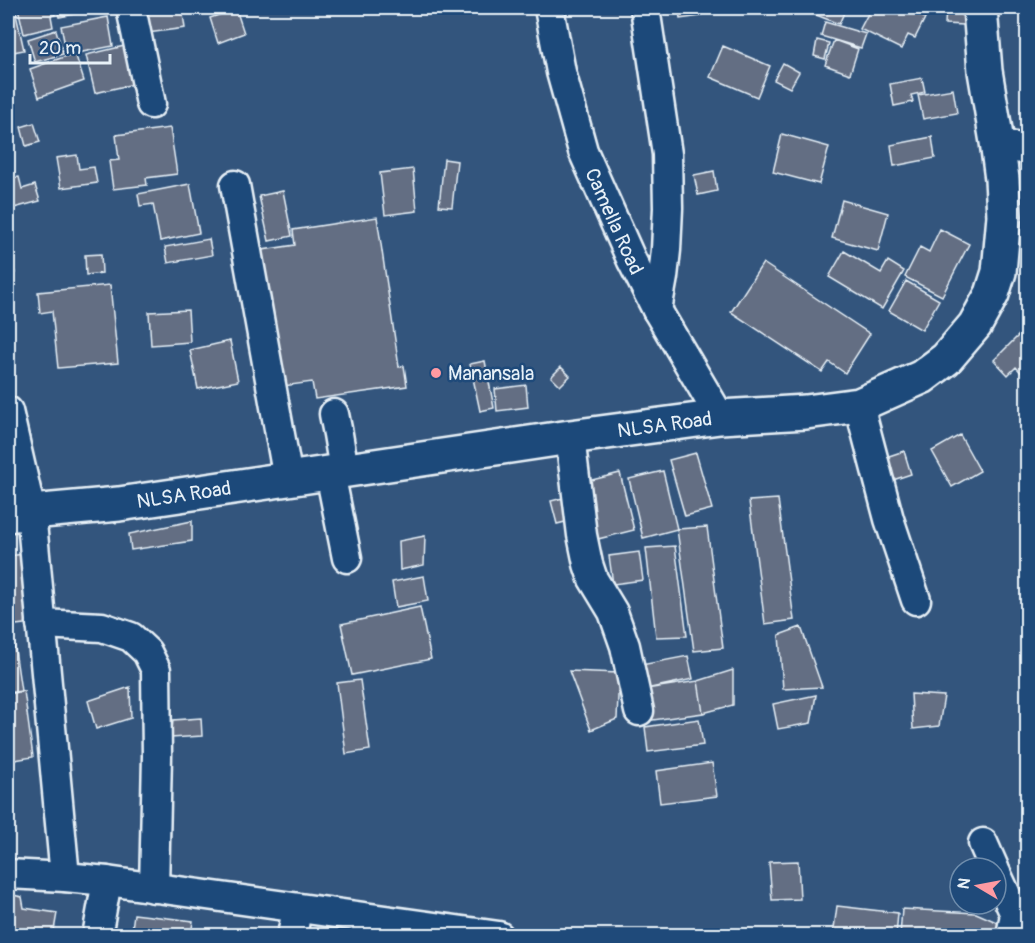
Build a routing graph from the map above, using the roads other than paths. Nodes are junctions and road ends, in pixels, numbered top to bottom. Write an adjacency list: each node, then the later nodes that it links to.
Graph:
1 (131, 8): 5 (street)
2 (549, 8): 8 (street, Camella Road)
3 (645, 8): 8 (street)
4 (980, 8): 6 (main road, NLSA Road)
5 (151, 104)
6 (1012, 146): 9 (main road, NLSA Road)
7 (235, 185): 15 (street)
8 (657, 310): 12 (street, Camella Road)
9 (859, 405): 12 (main road, NLSA Road); 18 (street)
10 (8, 411): 16 (street)
11 (334, 414): 14 (street)
12 (720, 417): 13 (main road, NLSA Road)
13 (570, 437): 14 (main road, NLSA Road); 20 (street)
14 (337, 472): 15 (main road, NLSA Road); 17 (street)
15 (288, 479): 16 (main road, NLSA Road)
16 (19, 513): 19 (street)
17 (347, 558)
18 (916, 600)
19 (41, 624): 22 (street); 24 (street)
20 (639, 711)
21 (8, 874): 22 (street)
22 (65, 877): 23 (street)
23 (106, 881): 24 (street); 28 (street)
24 (154, 888): 26 (street)
25 (1008, 900): 29 (street)
26 (294, 922): 27 (street)
27 (486, 935)
28 (98, 936)
29 (1011, 936)

